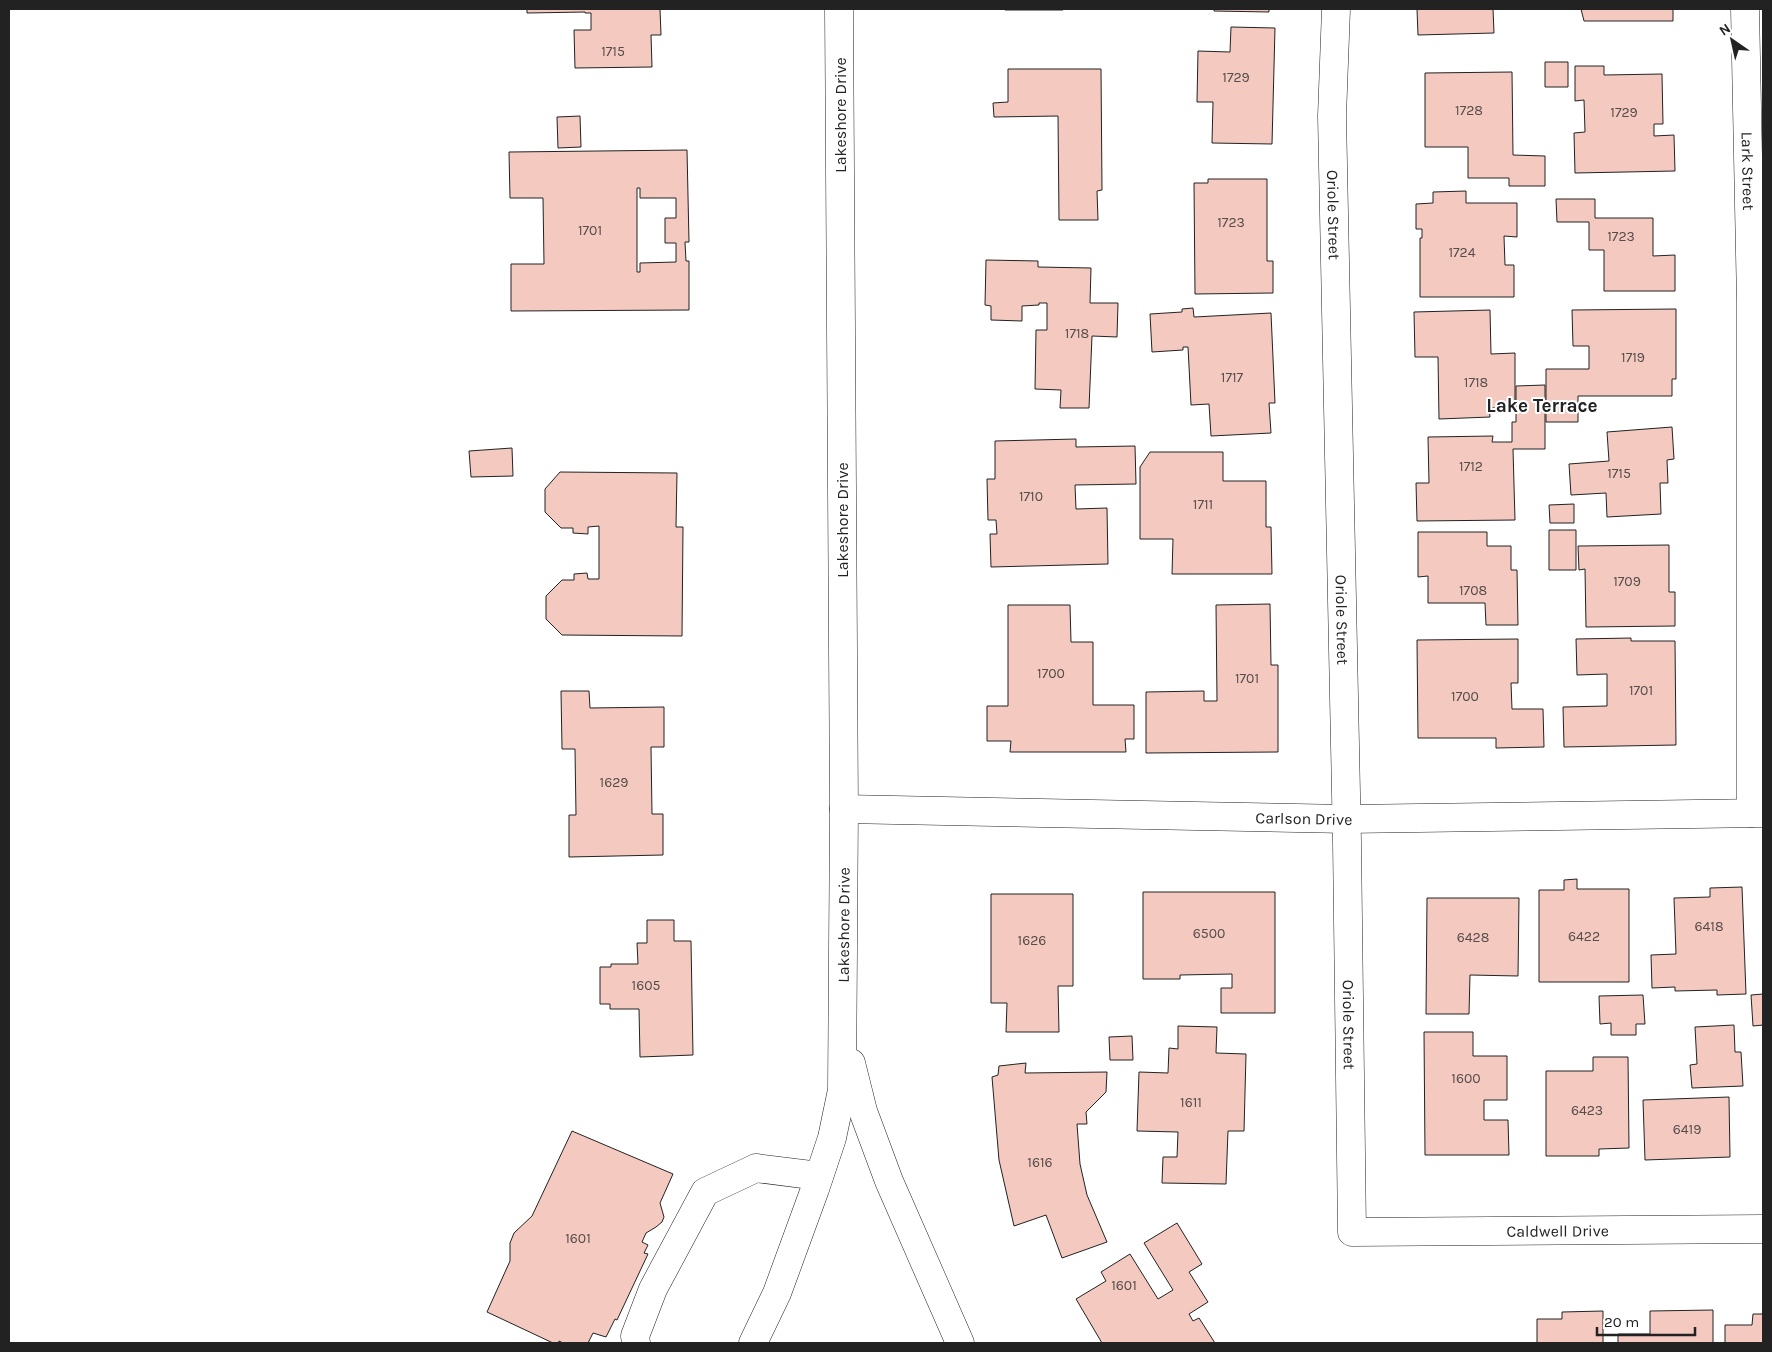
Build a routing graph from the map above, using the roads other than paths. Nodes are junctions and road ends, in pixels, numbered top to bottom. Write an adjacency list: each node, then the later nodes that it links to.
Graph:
1 (839, 9): 4 (street, Lakeshore Drive)
2 (1336, 9): 6 (street, Oriole Street)
3 (1745, 9): 5 (street, Lark Street)
4 (844, 809): 6 (street, Carlson Drive); 7 (street, Lakeshore Drive)
5 (1757, 813): 6 (street, Carlson Drive)
6 (1347, 819): 10 (street, Oriole Street)
7 (844, 1032): 8 (street, Lakeshore Drive); 13 (street, Lakeshore Drive)
8 (819, 1176): 11 (street); 12 (street, Lakeshore Drive)
9 (1763, 1229): 10 (street, Caldwell Drive)
10 (1352, 1232)
11 (636, 1343)
12 (753, 1343)
13 (960, 1343)

